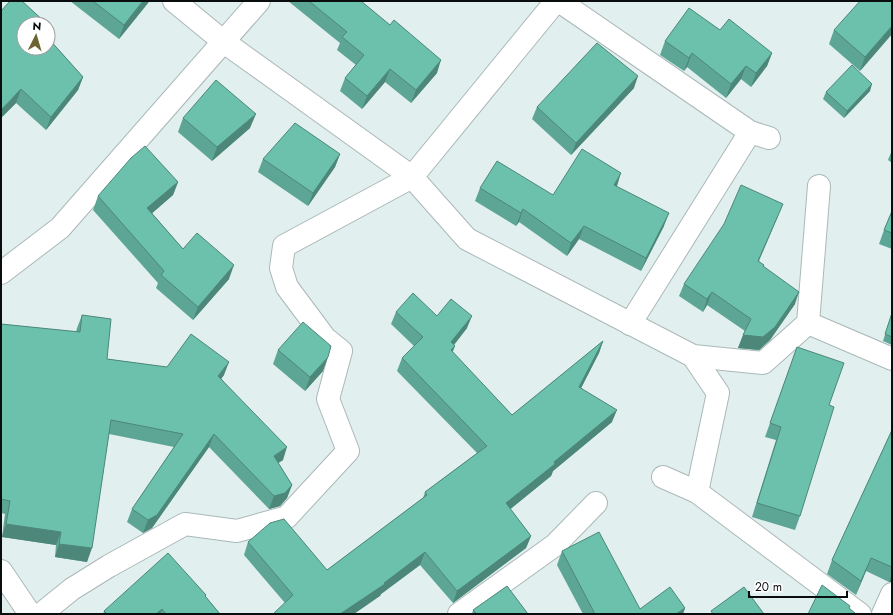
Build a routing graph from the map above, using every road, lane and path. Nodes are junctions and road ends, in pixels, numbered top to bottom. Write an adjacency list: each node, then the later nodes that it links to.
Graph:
1 (174, 1): 5 (street)
2 (259, 1): 5 (street)
3 (556, 1): 6 (street)
4 (559, 1): 10 (street)
5 (224, 42): 6 (street); 8 (street)
6 (412, 177): 10 (street); 19 (street)
7 (819, 186): 9 (street)
8 (1, 273)
9 (808, 323): 11 (street); 12 (street)
10 (630, 324): 11 (street)
11 (693, 356): 14 (street)
12 (892, 359)
13 (663, 477): 14 (street)
14 (697, 492): 21 (street)
15 (596, 503): 20 (street)
16 (1, 572): 18 (street)
17 (892, 594): 22 (street)
18 (30, 614)
19 (41, 614)
20 (460, 614)
21 (860, 614)
22 (883, 614)

